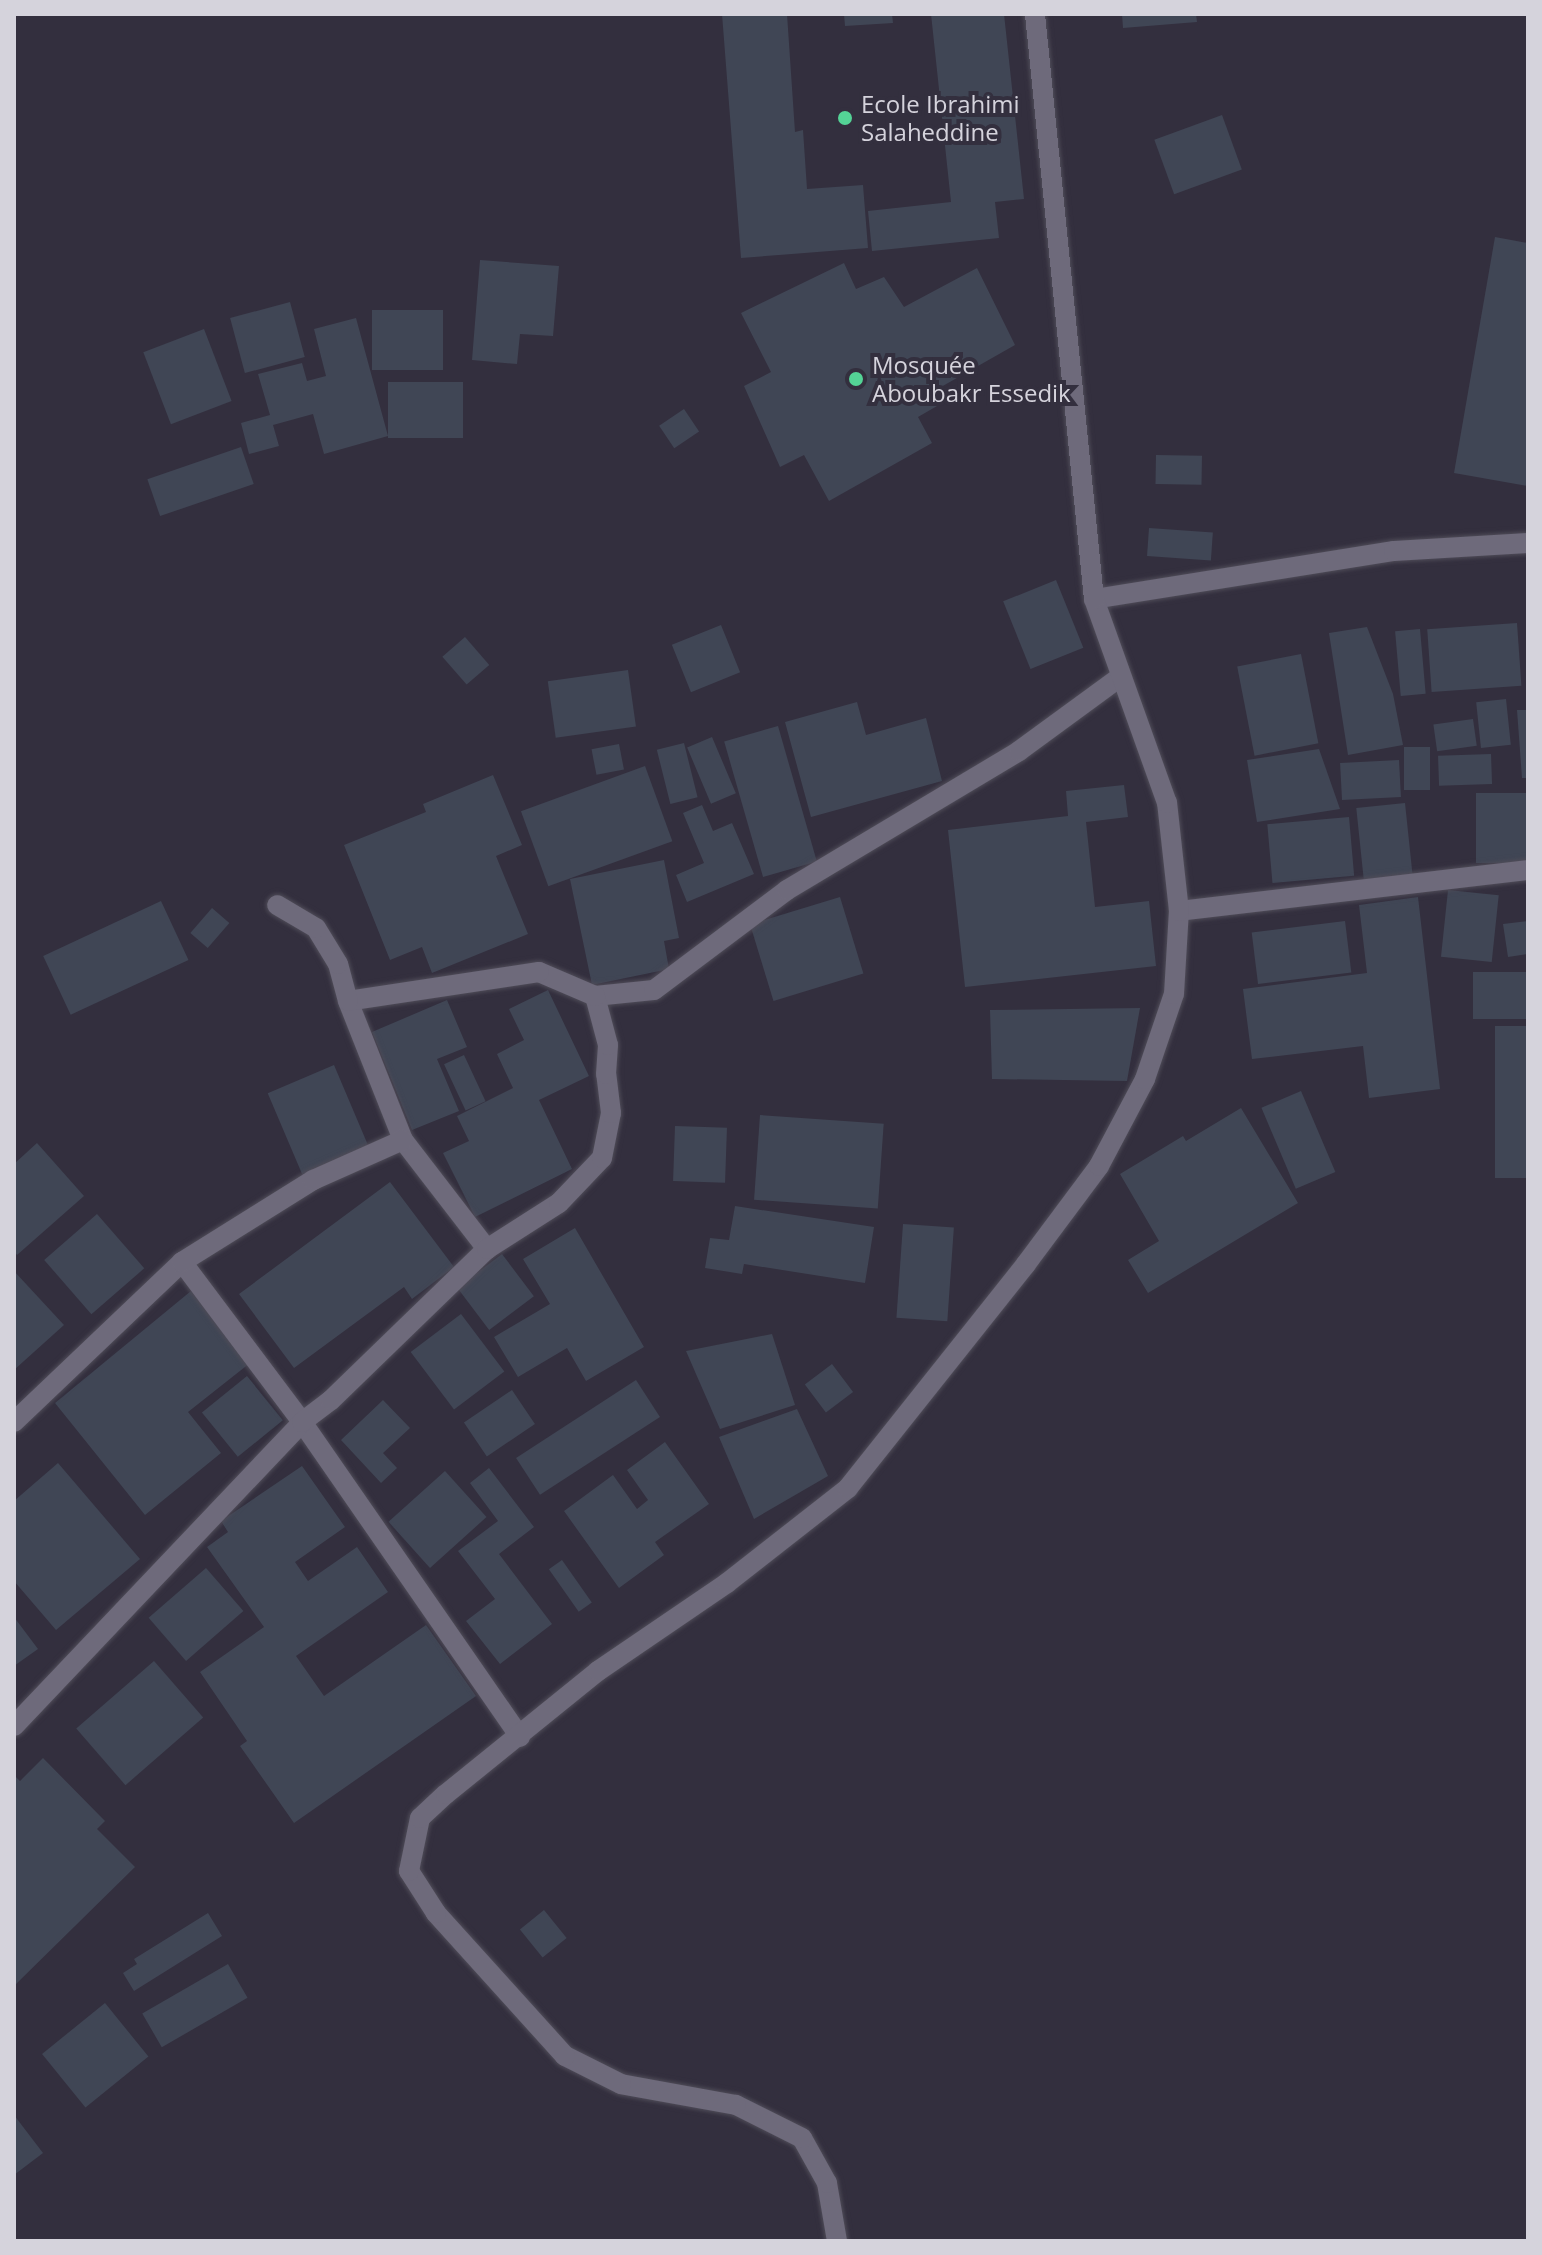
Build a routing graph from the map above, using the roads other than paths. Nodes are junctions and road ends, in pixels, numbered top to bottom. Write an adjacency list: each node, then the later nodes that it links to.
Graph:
1 (1035, 14): 3 (street)
2 (1528, 543): 3 (street)
3 (1094, 599): 4 (street)
4 (1120, 677): 7 (street); 8 (street)
5 (1528, 870): 7 (street)
6 (277, 905): 9 (street)
7 (1179, 911): 16 (street)
8 (595, 996): 9 (street); 11 (street)
9 (348, 1001): 10 (street)
10 (403, 1140): 11 (street); 12 (street)
11 (487, 1249): 14 (street)
12 (182, 1262): 13 (street); 14 (street)
13 (14, 1422)
14 (302, 1422): 15 (street); 16 (street)
15 (14, 1726)
16 (520, 1737): 17 (street)
17 (837, 2241)

